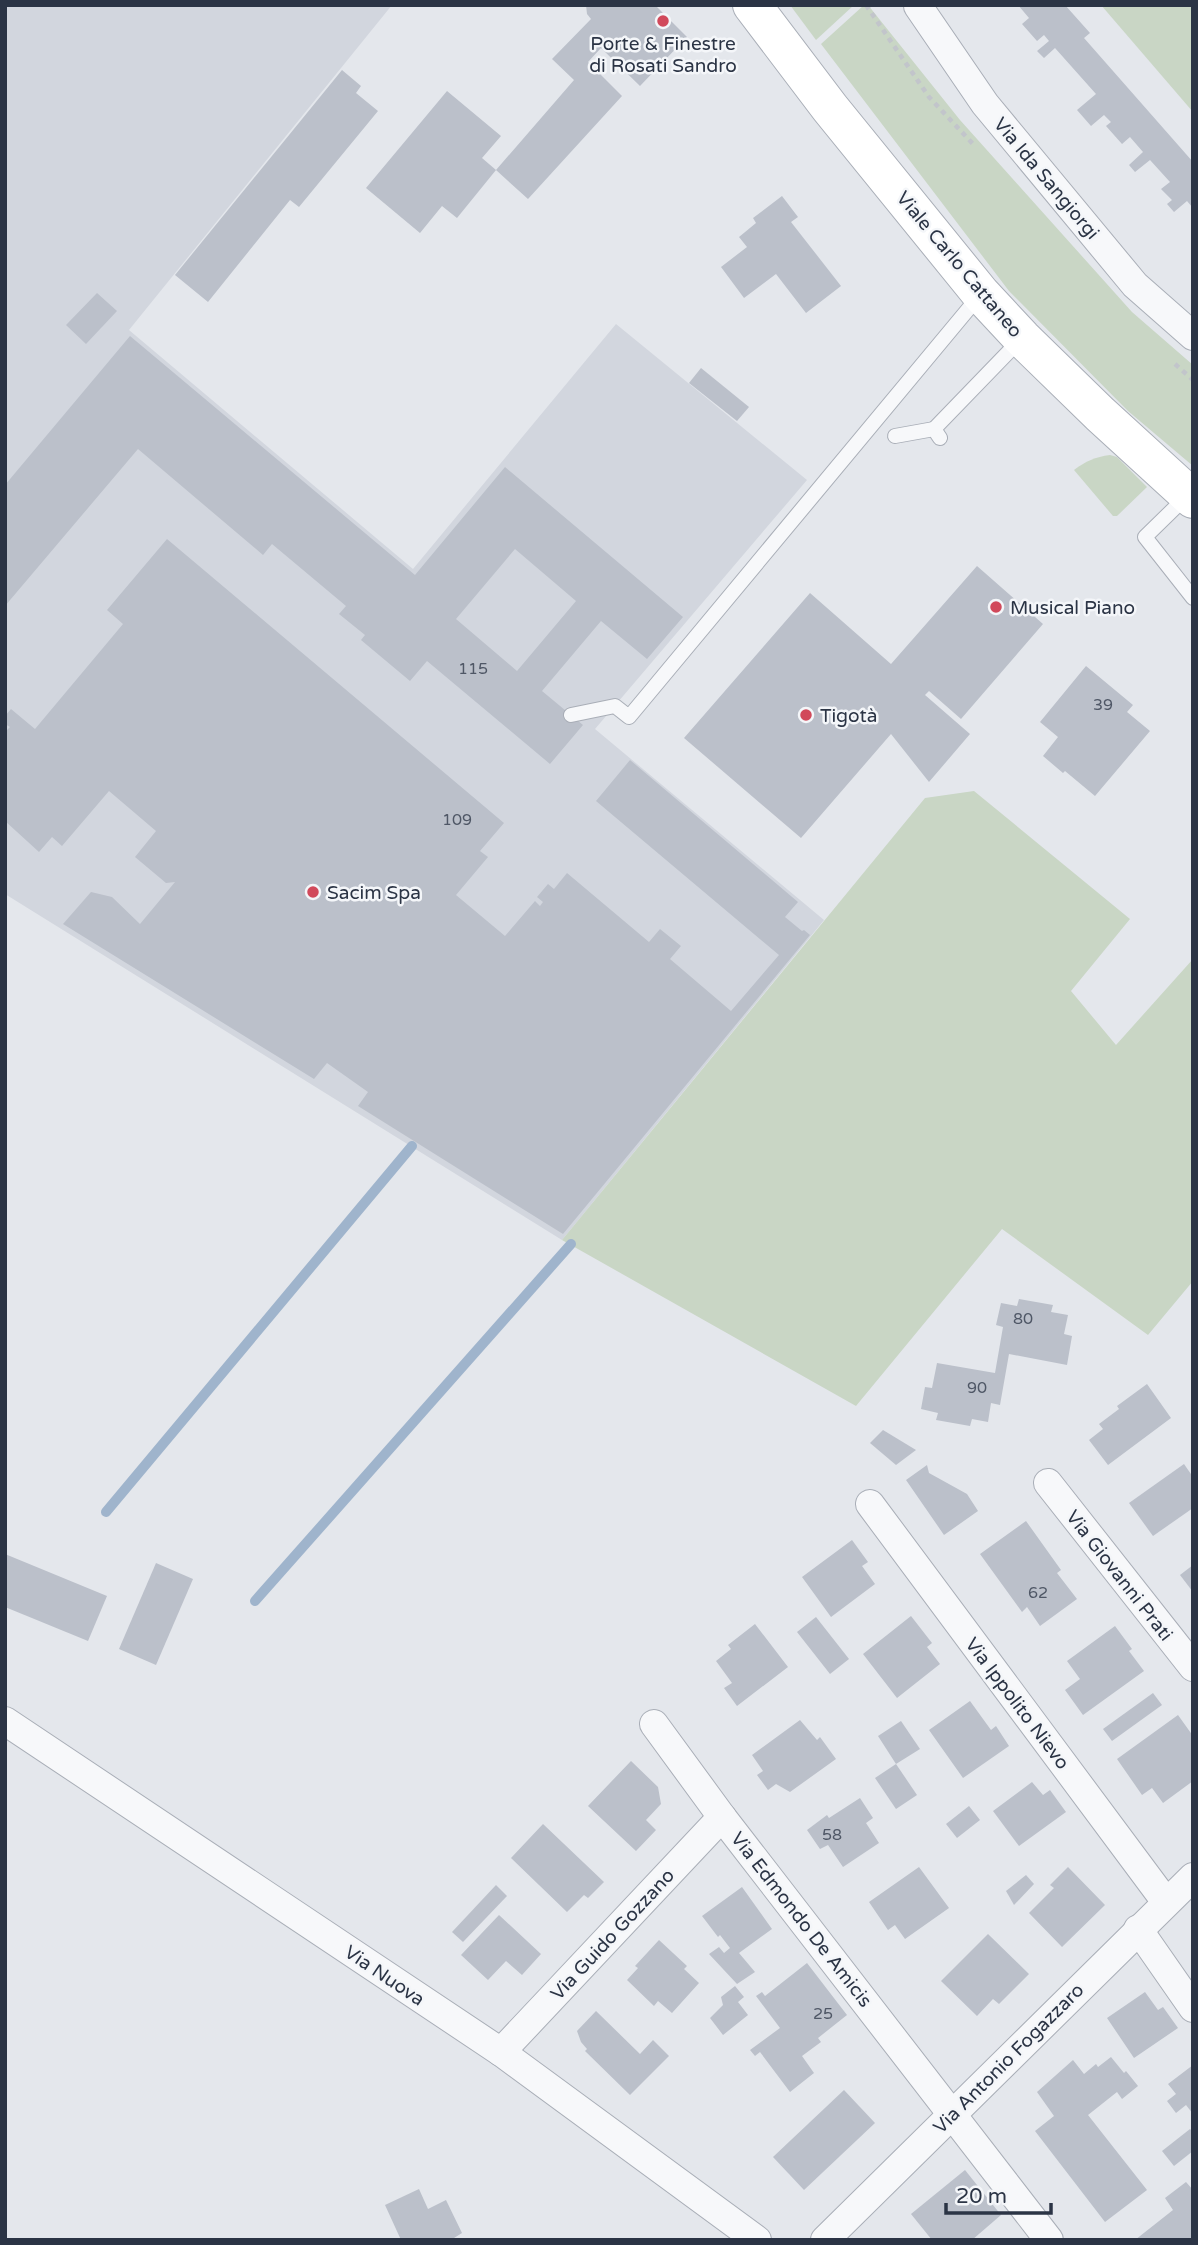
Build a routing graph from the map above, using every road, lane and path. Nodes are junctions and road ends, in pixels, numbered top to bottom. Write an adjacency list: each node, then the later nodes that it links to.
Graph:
1 (752, 5): 3 (main road, Viale Carlo Cattaneo)
2 (918, 6): 4 (street, Via Ida Sangiorgi)
3 (981, 294): 5 (main road, Viale Carlo Cattaneo); 9 (lane)
4 (1193, 336)
5 (1022, 338): 6 (lane); 7 (main road, Viale Carlo Cattaneo)
6 (895, 436)
7 (1190, 497): 8 (lane)
8 (1193, 598)
9 (571, 715)
10 (1048, 1483): 12 (street, Via Giovanni Prati)
11 (870, 1504): 17 (street, Via Ippolito Nievo)
12 (1193, 1667)
13 (5, 1721): 20 (street, Via Nuova)
14 (654, 1724): 15 (street, Via Edmondo De Amicis)
15 (722, 1817): 20 (street, Via Guido Gozzano); 21 (street, Via Edmondo De Amicis)
16 (1193, 1877): 17 (street, Via Antonio Fogazzaro)
17 (1166, 1902): 18 (street, Via Antonio Fogazzaro)
18 (1138, 1929): 19 (street); 21 (street, Via Antonio Fogazzaro)
19 (1193, 2008)
20 (502, 2052): 22 (street, Via Nuova)
21 (952, 2112): 23 (street, Via Antonio Fogazzaro); 24 (street, Via Edmondo De Amicis)
22 (757, 2240)
23 (825, 2240)
24 (1049, 2240)

